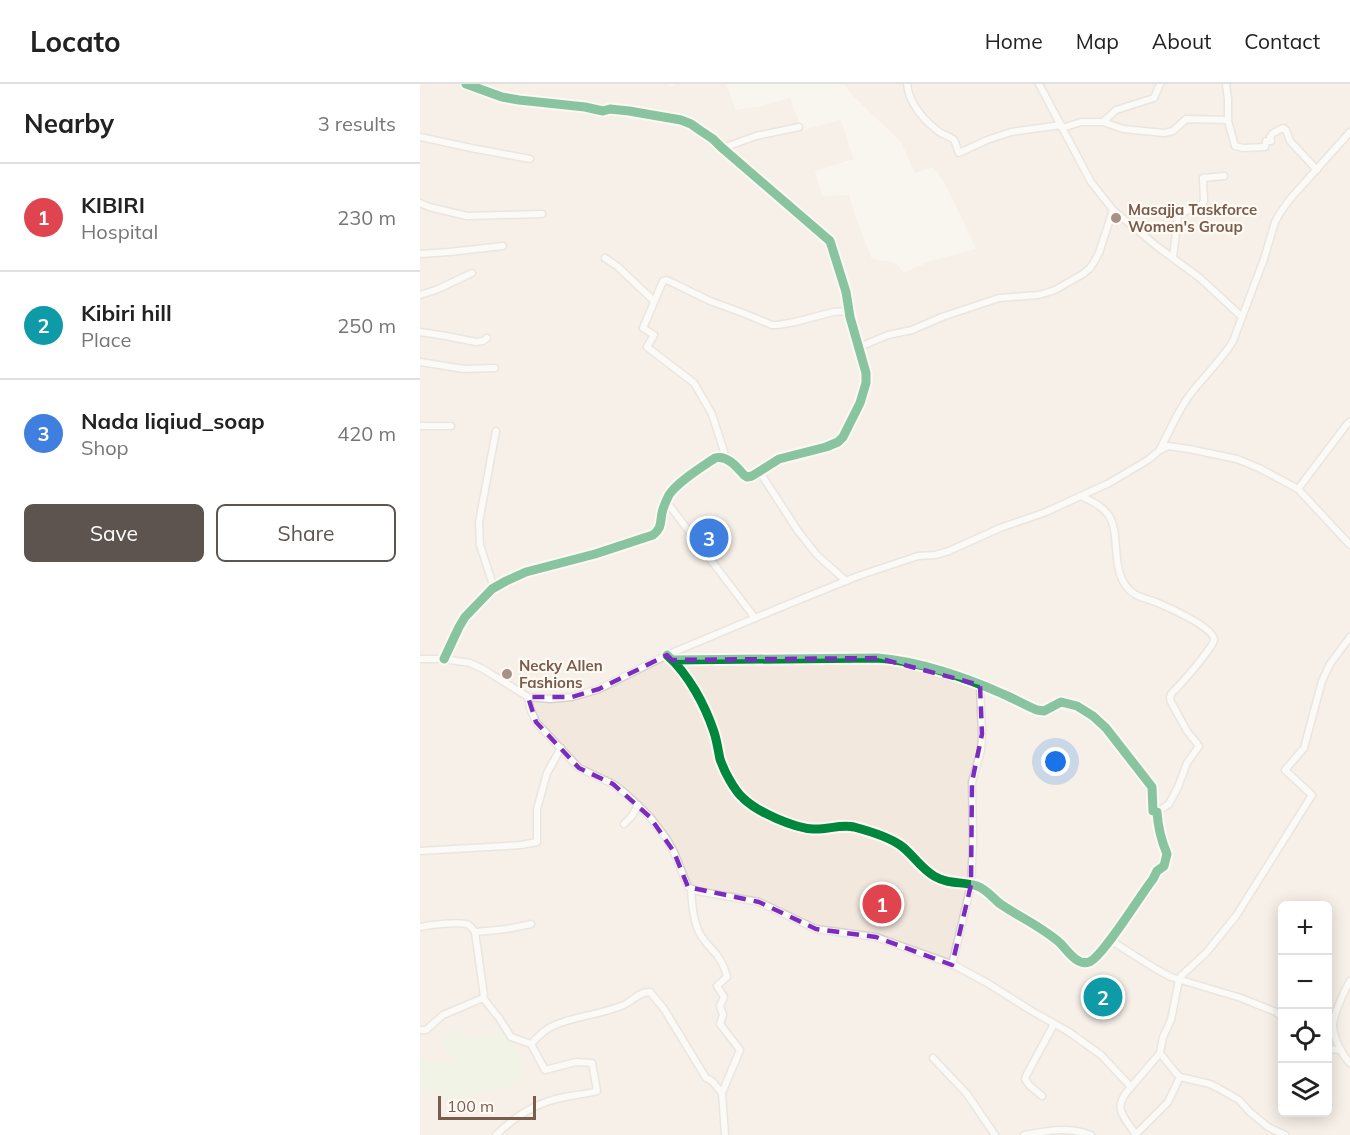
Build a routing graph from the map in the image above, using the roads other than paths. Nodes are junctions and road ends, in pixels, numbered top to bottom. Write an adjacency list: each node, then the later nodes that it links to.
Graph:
1 (466, 84): 12 (street)
2 (908, 84): 9 (street)
3 (1039, 84): 9 (street)
4 (1160, 84): 7 (street)
5 (1226, 84): 6 (street)
6 (1228, 120): 7 (street); 14 (street)
7 (1103, 122): 9 (street)
8 (799, 127): 12 (street)
9 (1062, 127): 17 (street)
10 (1350, 132): 14 (street)
11 (420, 136): 13 (street)
12 (723, 148): 26 (street)
13 (530, 159)
14 (1317, 170): 27 (street)
15 (1224, 176): 22 (street)
16 (420, 203): 18 (street)
17 (1113, 210): 22 (street); 30 (street)
18 (542, 214)
19 (503, 246): 20 (street)
20 (420, 254)
21 (605, 258): 25 (street)
22 (1173, 258): 27 (street)
23 (472, 273): 24 (street)
24 (420, 295)
25 (654, 301): 26 (street); 38 (street)
26 (849, 311): 30 (street)
27 (1242, 317): 37 (street)
28 (420, 332): 29 (street)
29 (487, 338)
30 (859, 347): 39 (street)
31 (420, 362): 32 (street)
32 (495, 368)
33 (1350, 422): 40 (street)
34 (420, 426): 35 (street)
35 (451, 426)
36 (496, 431): 45 (street)
37 (1160, 450): 40 (street); 41 (street)
38 (726, 458): 39 (street); 42 (street)
39 (759, 471): 44 (street)
40 (1298, 489): 43 (street)
41 (1081, 496): 44 (street); 55 (street)
42 (666, 501): 45 (street); 46 (street)
43 (1350, 545)
44 (846, 582): 46 (street)
45 (494, 588): 50 (street)
46 (755, 618): 48 (street)
47 (1350, 638): 65 (street)
48 (670, 657): 51 (street); 52 (street); 58 (street)
49 (420, 659): 50 (street)
50 (444, 659): 52 (street)
51 (980, 685): 55 (street); 58 (street)
52 (528, 697): 53 (street)
53 (561, 748): 54 (street); 57 (street)
54 (638, 806): 56 (street); 59 (street)
55 (1157, 812): 63 (street)
56 (624, 824)
57 (420, 851)
58 (971, 885): 63 (street); 64 (street)
59 (691, 889): 64 (street); 79 (street)
60 (531, 924): 62 (street)
61 (420, 927): 62 (street)
62 (475, 932): 67 (street)
63 (1110, 940): 65 (street)
64 (952, 965): 69 (street)
65 (1179, 980): 68 (street); 74 (street)
66 (1350, 981): 73 (street)
67 (483, 998): 70 (street); 71 (street)
68 (1278, 1014)
69 (1054, 1024): 78 (street); 80 (street)
70 (420, 1030)
71 (531, 1044): 79 (street); 81 (street)
72 (1332, 1049): 73 (street)
73 (1340, 1050): 76 (street)
74 (1160, 1053): 77 (street); 78 (street)
75 (933, 1058): 83 (street)
76 (1350, 1063)
77 (1180, 1077): 86 (street); 87 (street)
78 (1131, 1087): 86 (street)
79 (722, 1093): 82 (street)
80 (1042, 1096)
81 (496, 1135)
82 (725, 1135)
83 (995, 1135)
84 (1024, 1135): 85 (street)
85 (1091, 1135)
86 (1136, 1135)
87 (1285, 1135)

